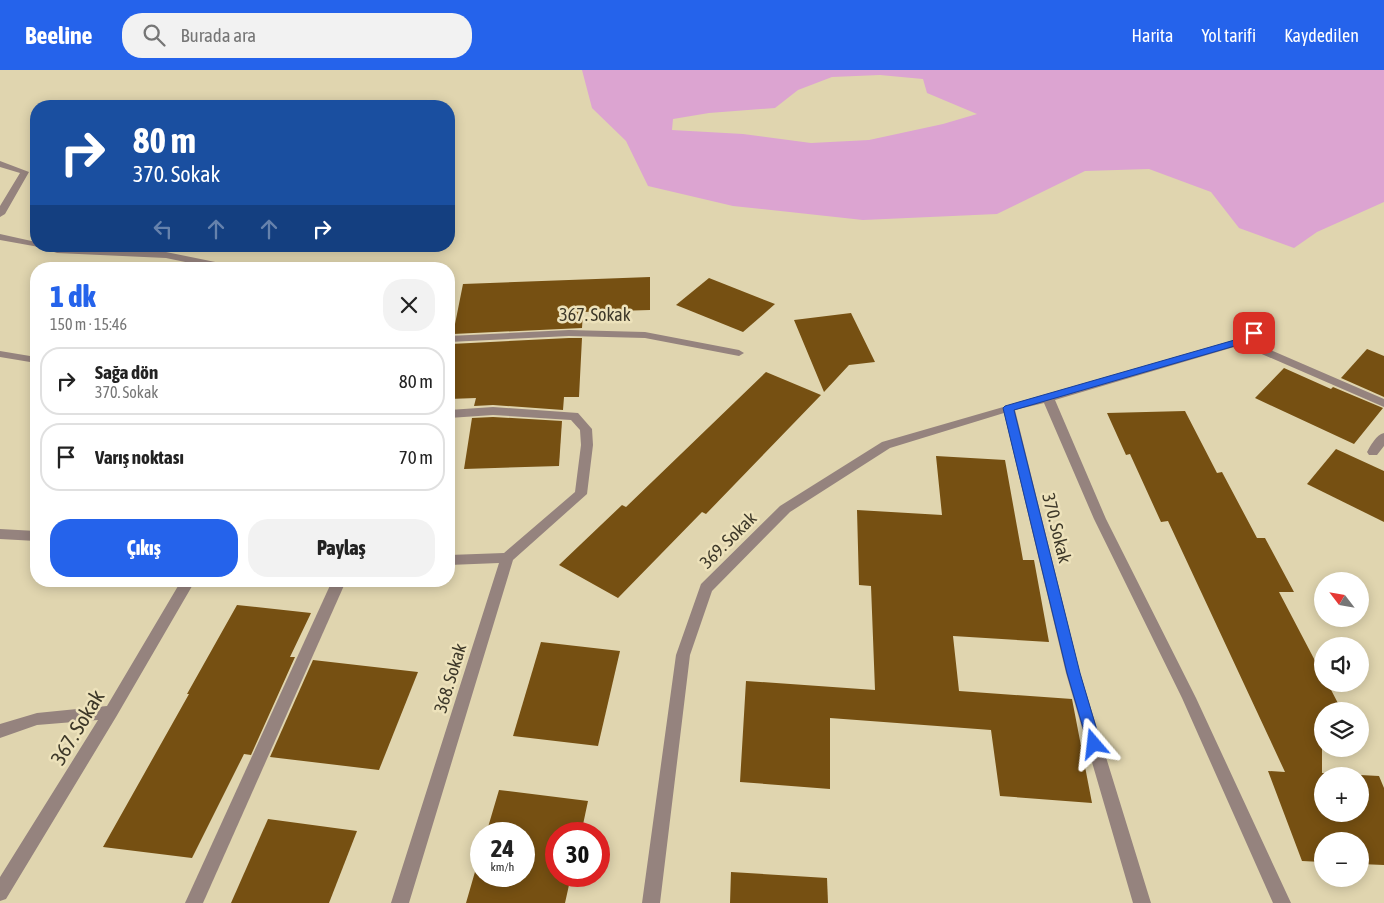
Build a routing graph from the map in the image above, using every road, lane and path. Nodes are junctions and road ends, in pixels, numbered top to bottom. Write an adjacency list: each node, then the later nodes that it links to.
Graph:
1 (0, 164): 2 (street)
2 (0, 214)
3 (0, 237): 4 (street)
4 (30, 243)
5 (101, 252): 6 (street)
6 (200, 262)
7 (1254, 333): 9 (street)
8 (455, 339): 11 (street, 367. Sokak)
9 (1242, 341): 13 (street); 14 (street)
10 (0, 354): 12 (street)
11 (739, 354)
12 (30, 359)
13 (1048, 398): 15 (street); 32 (street)
14 (1384, 404)
15 (1009, 408): 30 (street, 369. Sokak); 31 (street, 370. Sokak)
16 (455, 414): 21 (street)
17 (1384, 437): 18 (street)
18 (1374, 452)
19 (0, 534): 20 (street)
20 (30, 536)
21 (507, 558): 22 (street); 29 (street, 368. Sokak)
22 (455, 560)
23 (184, 587): 25 (street, 367. Sokak)
24 (336, 587): 28 (street)
25 (111, 712): 26 (street); 27 (street, 367. Sokak)
26 (0, 731)
27 (0, 893)
28 (194, 903)
29 (400, 903)
30 (651, 903)
31 (1142, 903)
32 (1282, 903)

